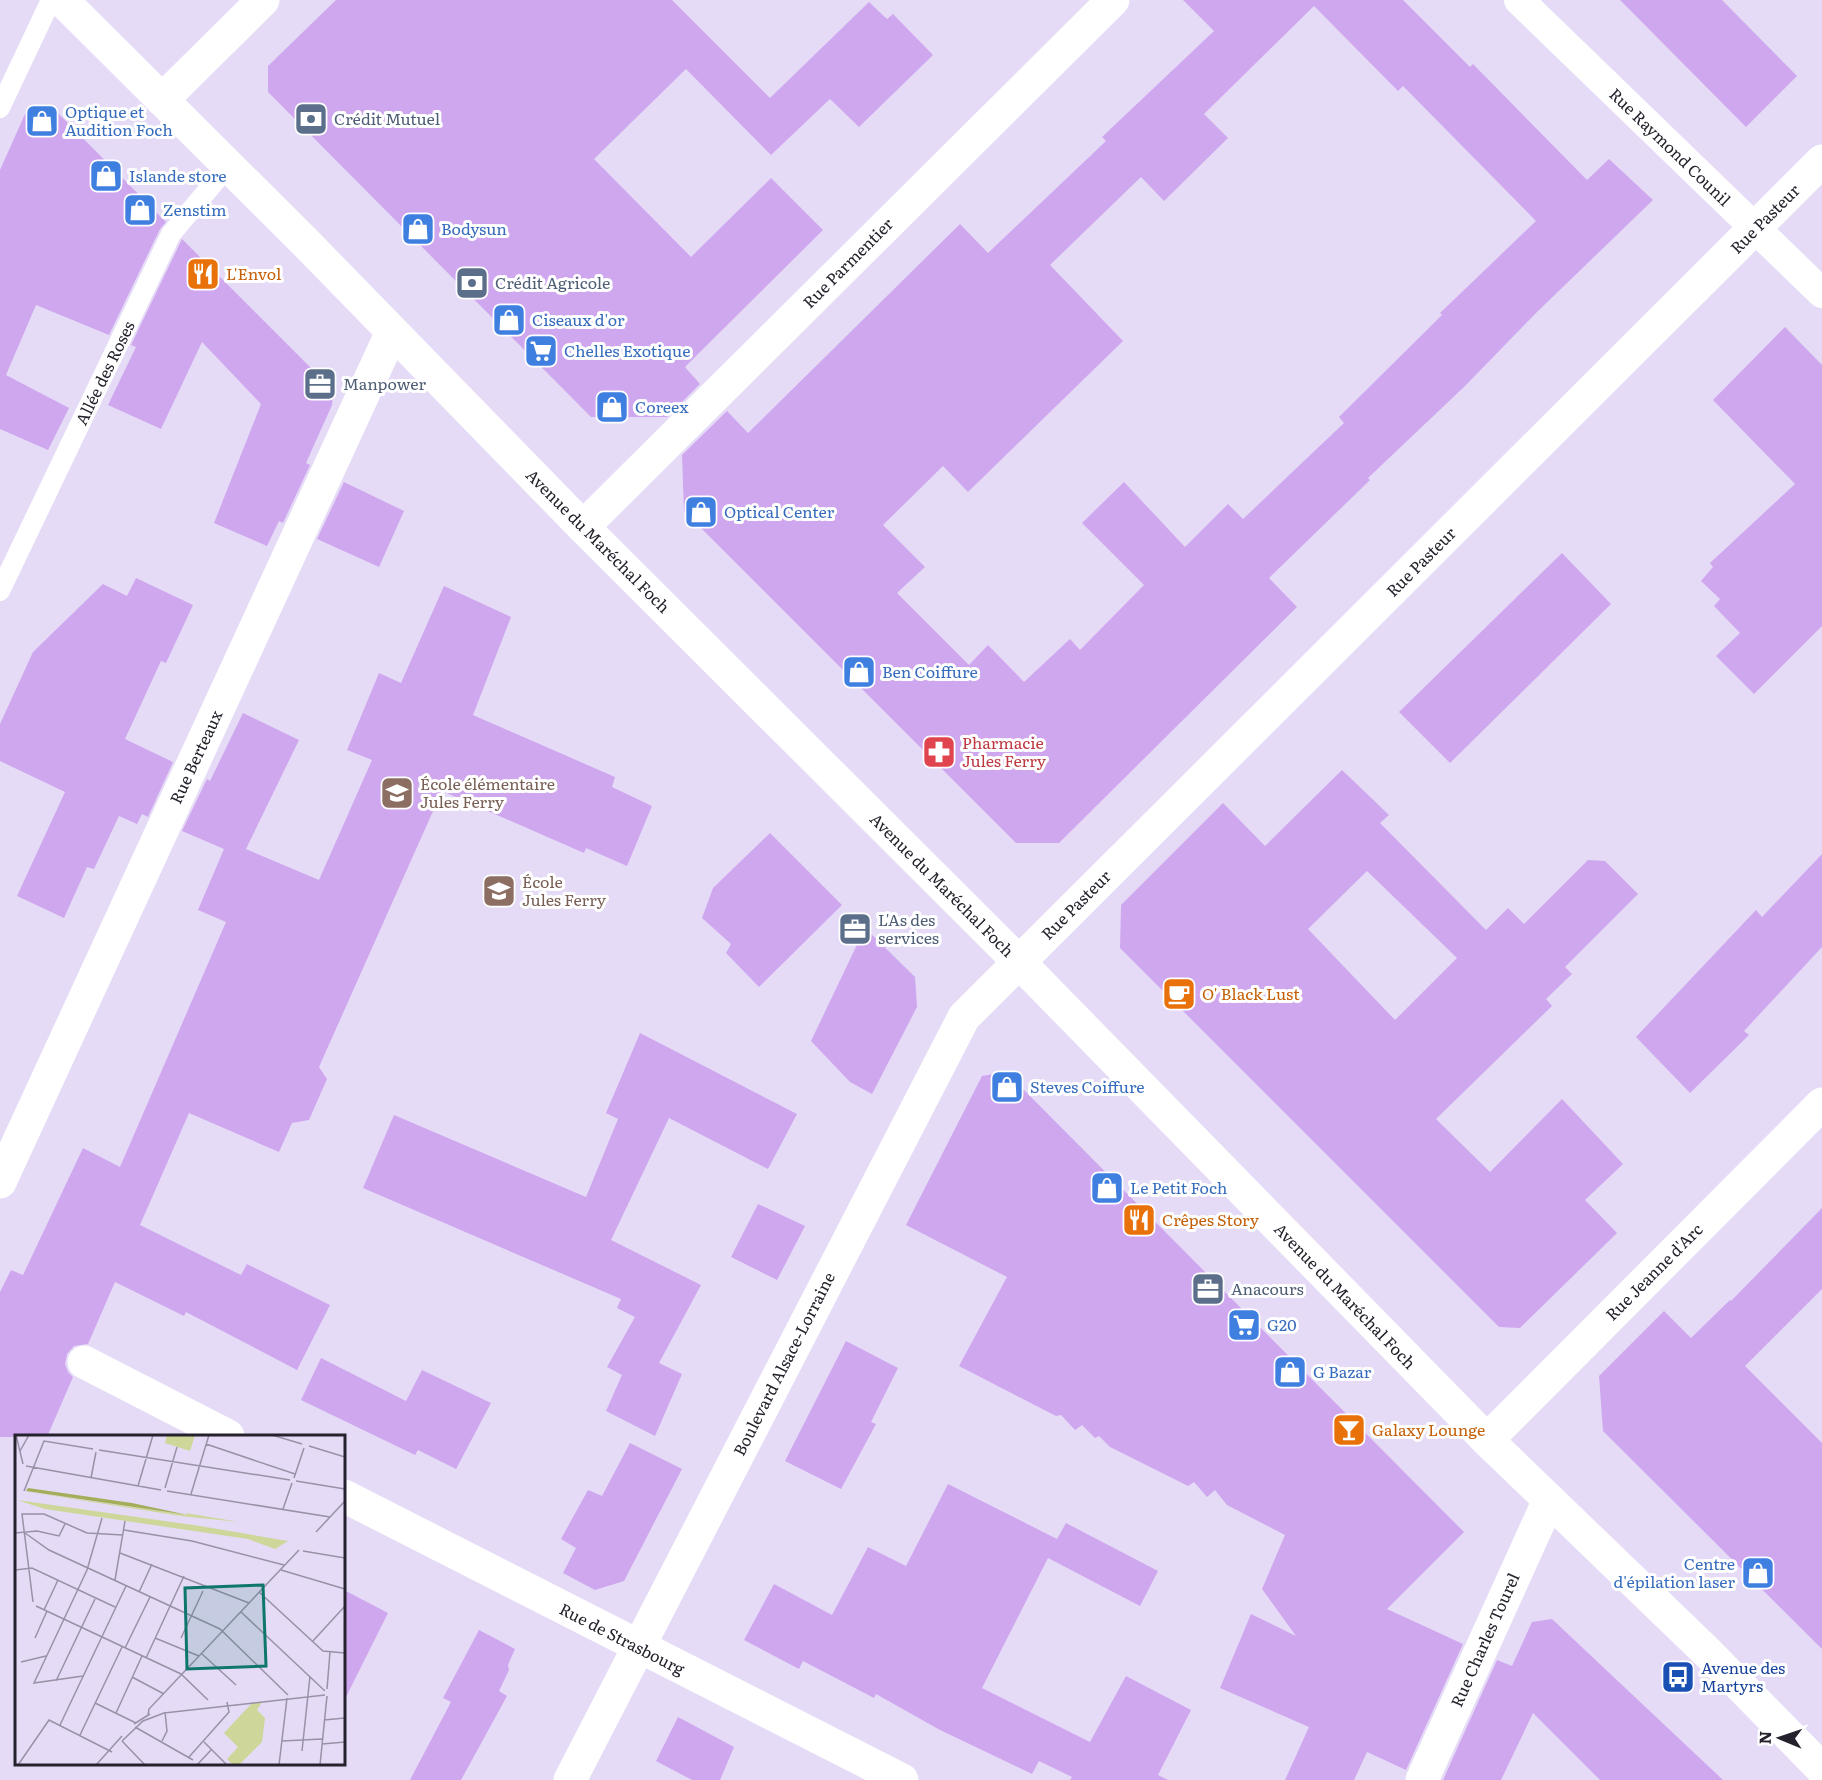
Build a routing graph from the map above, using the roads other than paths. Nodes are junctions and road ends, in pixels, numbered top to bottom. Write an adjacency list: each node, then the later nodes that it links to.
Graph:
1 (51, 0): 7 (lane)
2 (62, 0): 6 (street, Avenue du Maréchal Foch)
3 (263, 0): 6 (street)
4 (1113, 0): 13 (street, Rue Parmentier)
5 (1519, 0): 10 (street, Rue Raymond Counil)
6 (162, 100): 9 (street, Avenue du Maréchal Foch)
7 (0, 108)
8 (1822, 161): 10 (street, Rue Pasteur)
9 (228, 166): 12 (street, Avenue du Maréchal Foch); 14 (lane, Allée des Roses)
10 (1755, 229): 11 (street, Rue Raymond Counil); 15 (street, Rue Pasteur)
11 (1822, 293)
12 (392, 332): 13 (street, Avenue du Maréchal Foch); 17 (street, Rue Berteaux)
13 (583, 527): 15 (street, Avenue du Maréchal Foch)
14 (0, 591)
15 (1019, 962): 20 (street, Avenue du Maréchal Foch); 23 (street, Boulevard Alsace-Lorraine)
16 (1822, 1104): 20 (street, Rue Jeanne d'Arc)
17 (0, 1182)
18 (84, 1362): 19 (street)
19 (224, 1435)
20 (1487, 1440): 22 (street, Avenue du Maréchal Foch)
21 (345, 1497): 23 (street, Rue de Strasbourg)
22 (1549, 1500): 24 (street, Avenue du Maréchal Foch); 27 (street, Rue Charles Tourel)
23 (637, 1646): 25 (street, Boulevard Alsace-Lorraine); 26 (street, Rue de Strasbourg)
24 (1822, 1769)
25 (570, 1780)
26 (902, 1780)
27 (1422, 1780)

